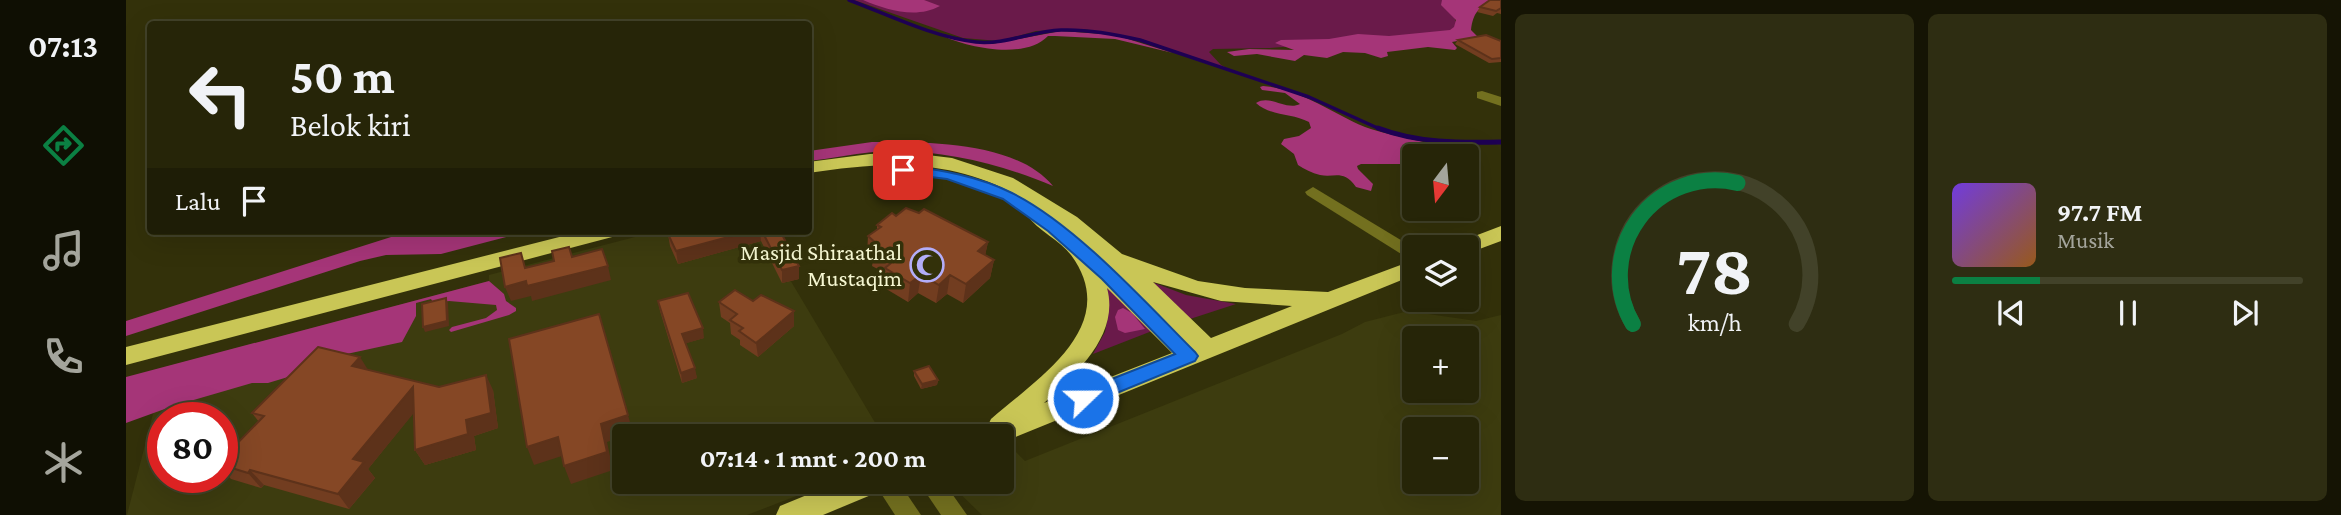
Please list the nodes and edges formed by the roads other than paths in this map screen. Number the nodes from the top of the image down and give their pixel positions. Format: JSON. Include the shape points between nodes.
{"nodes":[{"id":1,"x":1482,"y":95,"type":"dead end"},
{"id":2,"x":1501,"y":102,"type":"edge"},
{"id":3,"x":812,"y":167,"type":"edge"},
{"id":4,"x":812,"y":178,"type":"edge"},
{"id":5,"x":1313,"y":192,"type":"dead end"},
{"id":6,"x":1501,"y":233,"type":"edge"},
{"id":7,"x":542,"y":235,"type":"edge"},
{"id":8,"x":594,"y":235,"type":"edge"},
{"id":9,"x":1479,"y":242,"type":"edge"},
{"id":10,"x":1087,"y":247,"type":"junction"},
{"id":11,"x":1402,"y":248,"type":"edge"},
{"id":12,"x":1402,"y":272,"type":"edge"},
{"id":13,"x":1334,"y":299,"type":"junction"},
{"id":14,"x":126,"y":348,"type":"edge"},
{"id":15,"x":1198,"y":353,"type":"junction"},
{"id":16,"x":126,"y":356,"type":"edge"},
{"id":17,"x":1002,"y":424,"type":"edge"},
{"id":18,"x":1014,"y":426,"type":"edge"},
{"id":19,"x":841,"y":494,"type":"edge"},
{"id":20,"x":894,"y":494,"type":"edge"},
{"id":21,"x":939,"y":494,"type":"edge"},
{"id":22,"x":790,"y":515,"type":"edge"},
{"id":23,"x":909,"y":515,"type":"edge"},
{"id":24,"x":955,"y":515,"type":"edge"}],
"edges":[{"from":1,"to":2,"type":"street"},
{"from":3,"to":10,"type":"highway","via":[[863,159],[903,159],[971,169],[1029,195],[1076,226]]},
{"from":4,"to":10,"type":"highway","via":[[864,170],[926,170],[949,175],[1008,196]]},
{"from":5,"to":11,"type":"street"},
{"from":6,"to":9,"type":"highway"},
{"from":7,"to":14,"type":"highway"},
{"from":8,"to":16,"type":"highway"},
{"from":10,"to":13,"type":"highway","via":[[1185,288],[1237,296]]},
{"from":10,"to":15,"type":"highway"},
{"from":10,"to":17,"type":"highway","via":[[1099,309],[1091,337],[1080,353]]},
{"from":12,"to":13,"type":"highway"},
{"from":13,"to":15,"type":"highway"},
{"from":15,"to":18,"type":"highway"},
{"from":19,"to":22,"type":"highway"},
{"from":20,"to":23,"type":"street"},
{"from":21,"to":24,"type":"street"}]}
